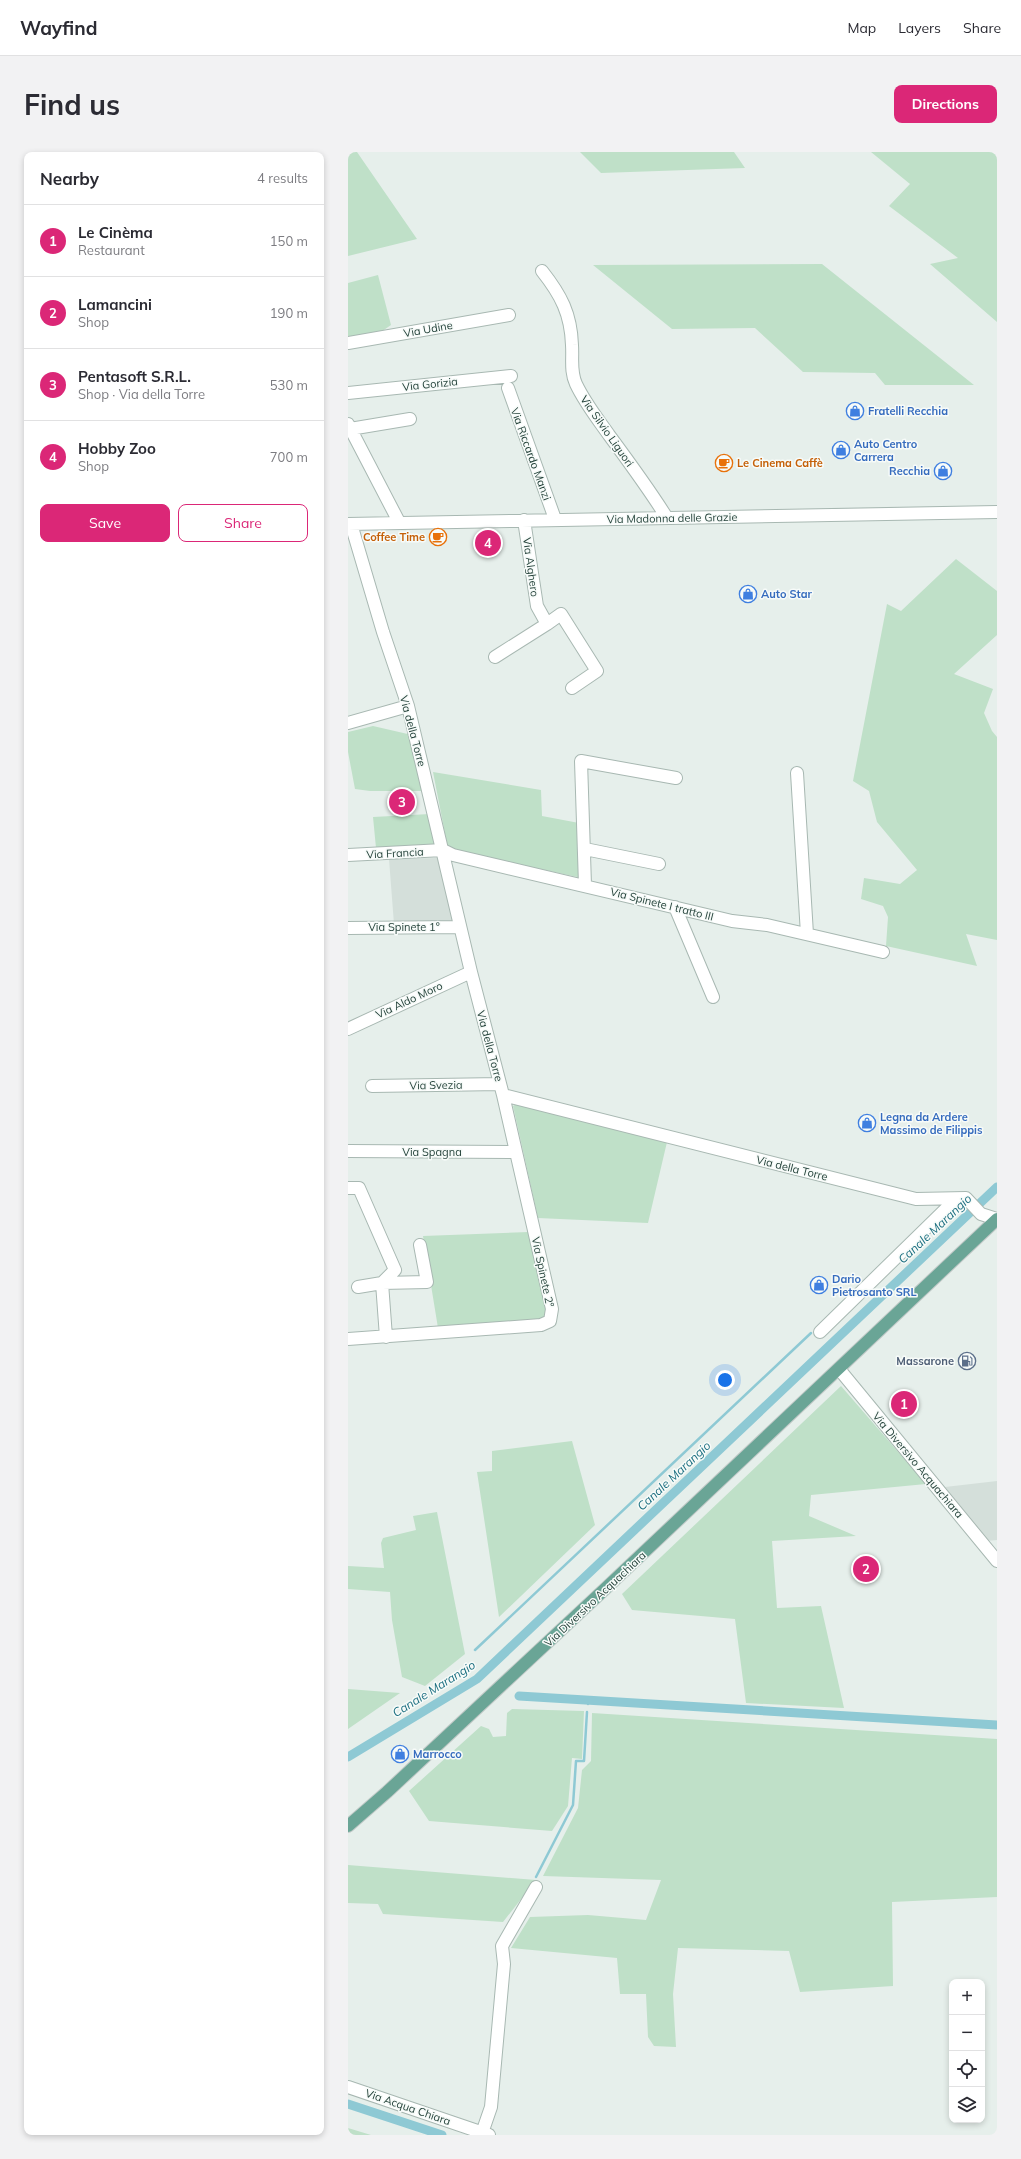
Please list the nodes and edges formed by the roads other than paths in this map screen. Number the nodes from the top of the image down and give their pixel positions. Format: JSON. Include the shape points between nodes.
{"nodes":[{"id":1,"x":542,"y":271,"type":"dead end"},
{"id":2,"x":509,"y":315,"type":"dead end"},
{"id":3,"x":348,"y":343,"type":"edge"},
{"id":4,"x":512,"y":376,"type":"dead end"},
{"id":5,"x":508,"y":388,"type":"dead end"},
{"id":6,"x":348,"y":393,"type":"edge"},
{"id":7,"x":410,"y":419,"type":"dead end"},
{"id":8,"x":349,"y":426,"type":"edge"},
{"id":9,"x":997,"y":512,"type":"edge"},
{"id":10,"x":666,"y":518,"type":"junction"},
{"id":11,"x":524,"y":520,"type":"junction"},
{"id":12,"x":555,"y":520,"type":"junction"},
{"id":13,"x":399,"y":522,"type":"junction"},
{"id":14,"x":349,"y":524,"type":"edge"},
{"id":15,"x":546,"y":624,"type":"junction"},
{"id":16,"x":495,"y":657,"type":"dead end"},
{"id":17,"x":572,"y":688,"type":"dead end"},
{"id":18,"x":408,"y":706,"type":"junction"},
{"id":19,"x":348,"y":723,"type":"edge"},
{"id":20,"x":797,"y":773,"type":"dead end"},
{"id":21,"x":676,"y":778,"type":"dead end"},
{"id":22,"x":586,"y":849,"type":"junction"},
{"id":23,"x":442,"y":850,"type":"junction"},
{"id":24,"x":348,"y":855,"type":"edge"},
{"id":25,"x":659,"y":864,"type":"dead end"},
{"id":26,"x":585,"y":885,"type":"junction"},
{"id":27,"x":675,"y":907,"type":"junction"},
{"id":28,"x":460,"y":927,"type":"junction"},
{"id":29,"x":348,"y":928,"type":"edge"},
{"id":30,"x":807,"y":934,"type":"junction"},
{"id":31,"x":883,"y":952,"type":"dead end"},
{"id":32,"x":471,"y":972,"type":"junction"},
{"id":33,"x":713,"y":997,"type":"dead end"},
{"id":34,"x":348,"y":1028,"type":"edge"},
{"id":35,"x":372,"y":1086,"type":"dead end"},
{"id":36,"x":502,"y":1090,"type":"junction"},
{"id":37,"x":348,"y":1151,"type":"edge"},
{"id":38,"x":516,"y":1152,"type":"junction"},
{"id":39,"x":348,"y":1188,"type":"edge"},
{"id":40,"x":961,"y":1198,"type":"junction"},
{"id":41,"x":997,"y":1219,"type":"edge"},
{"id":42,"x":420,"y":1245,"type":"dead end"},
{"id":43,"x":382,"y":1283,"type":"junction"},
{"id":44,"x":358,"y":1287,"type":"dead end"},
{"id":45,"x":820,"y":1332,"type":"dead end"},
{"id":46,"x":386,"y":1337,"type":"junction"},
{"id":47,"x":348,"y":1339,"type":"edge"},
{"id":48,"x":839,"y":1369,"type":"junction"},
{"id":49,"x":997,"y":1543,"type":"edge"},
{"id":50,"x":983,"y":1544,"type":"junction"},
{"id":51,"x":997,"y":1561,"type":"edge"},
{"id":52,"x":348,"y":1826,"type":"edge"},
{"id":53,"x":536,"y":1887,"type":"dead end"},
{"id":54,"x":348,"y":2086,"type":"edge"},
{"id":55,"x":486,"y":2134,"type":"edge"}],
"edges":[{"from":1,"to":10,"type":"street","name":"Via Silvio Liguori","via":[[565,305],[570,322],[571,362],[576,382],[586,404]]},
{"from":2,"to":3,"type":"street","name":"Via Udine"},
{"from":4,"to":6,"type":"street","name":"Via Gorizia"},
{"from":5,"to":12,"type":"street","name":"Via Riccardo Manzi"},
{"from":7,"to":8,"type":"street"},
{"from":8,"to":13,"type":"street"},
{"from":9,"to":10,"type":"street","name":"Via Madonna delle Grazie"},
{"from":10,"to":12,"type":"street","name":"Via Madonna delle Grazie"},
{"from":11,"to":12,"type":"street","name":"Via Madonna delle Grazie"},
{"from":11,"to":13,"type":"street","name":"Via Madonna delle Grazie"},
{"from":11,"to":15,"type":"street","name":"Via Alghero","via":[[537,606]]},
{"from":13,"to":14,"type":"street","name":"Via Madonna delle Grazie"},
{"from":14,"to":18,"type":"street","name":"Via della Torre"},
{"from":15,"to":16,"type":"street"},
{"from":15,"to":17,"type":"street","via":[[561,614],[597,672]]},
{"from":18,"to":19,"type":"street"},
{"from":18,"to":23,"type":"street","name":"Via della Torre"},
{"from":20,"to":30,"type":"street"},
{"from":21,"to":22,"type":"street","via":[[581,761]]},
{"from":22,"to":25,"type":"street"},
{"from":22,"to":26,"type":"street"},
{"from":23,"to":24,"type":"street","name":"Via Francia"},
{"from":23,"to":26,"type":"street","name":"Via Spinete I tratto III","via":[[460,857]]},
{"from":23,"to":28,"type":"street","name":"Via della Torre"},
{"from":26,"to":27,"type":"street","name":"Via Spinete I tratto III"},
{"from":27,"to":30,"type":"street","name":"Via Spinete I tratto III","via":[[732,921],[767,925]]},
{"from":27,"to":33,"type":"street"},
{"from":28,"to":29,"type":"street","name":"Via Spinete 1°"},
{"from":28,"to":32,"type":"street","name":"Via della Torre"},
{"from":30,"to":31,"type":"street","name":"Via Spinete I tratto III"},
{"from":32,"to":34,"type":"street","name":"Via Aldo Moro"},
{"from":32,"to":36,"type":"street","name":"Via della Torre"},
{"from":35,"to":36,"type":"street","name":"Via Svezia"},
{"from":36,"to":38,"type":"street","name":"Via Spinete 2°"},
{"from":36,"to":40,"type":"street","name":"Via della Torre","via":[[916,1199]]},
{"from":37,"to":38,"type":"street","name":"Via Spagna"},
{"from":38,"to":46,"type":"street","name":"Via Spinete 2°","via":[[552,1309],[550,1320],[541,1325]]},
{"from":39,"to":43,"type":"street","via":[[359,1188],[395,1270]]},
{"from":40,"to":41,"type":"street","via":[[981,1214]]},
{"from":40,"to":45,"type":"street"},
{"from":41,"to":48,"type":"main road","name":"Via Diversivo Acquachiara"},
{"from":42,"to":43,"type":"street","via":[[427,1282]]},
{"from":43,"to":44,"type":"street"},
{"from":43,"to":46,"type":"street"},
{"from":46,"to":47,"type":"street","name":"Via Spinete 2°"},
{"from":48,"to":50,"type":"street","name":"Via Diversivo Acquachiara"},
{"from":48,"to":52,"type":"main road","name":"Via Diversivo Acquachiara"},
{"from":49,"to":50,"type":"street"},
{"from":50,"to":51,"type":"street","name":"Via Diversivo Acquachiara"},
{"from":53,"to":55,"type":"street","via":[[502,1946],[504,1964],[491,2107]]},
{"from":54,"to":55,"type":"street","name":"Via Acqua Chiara"}]}
